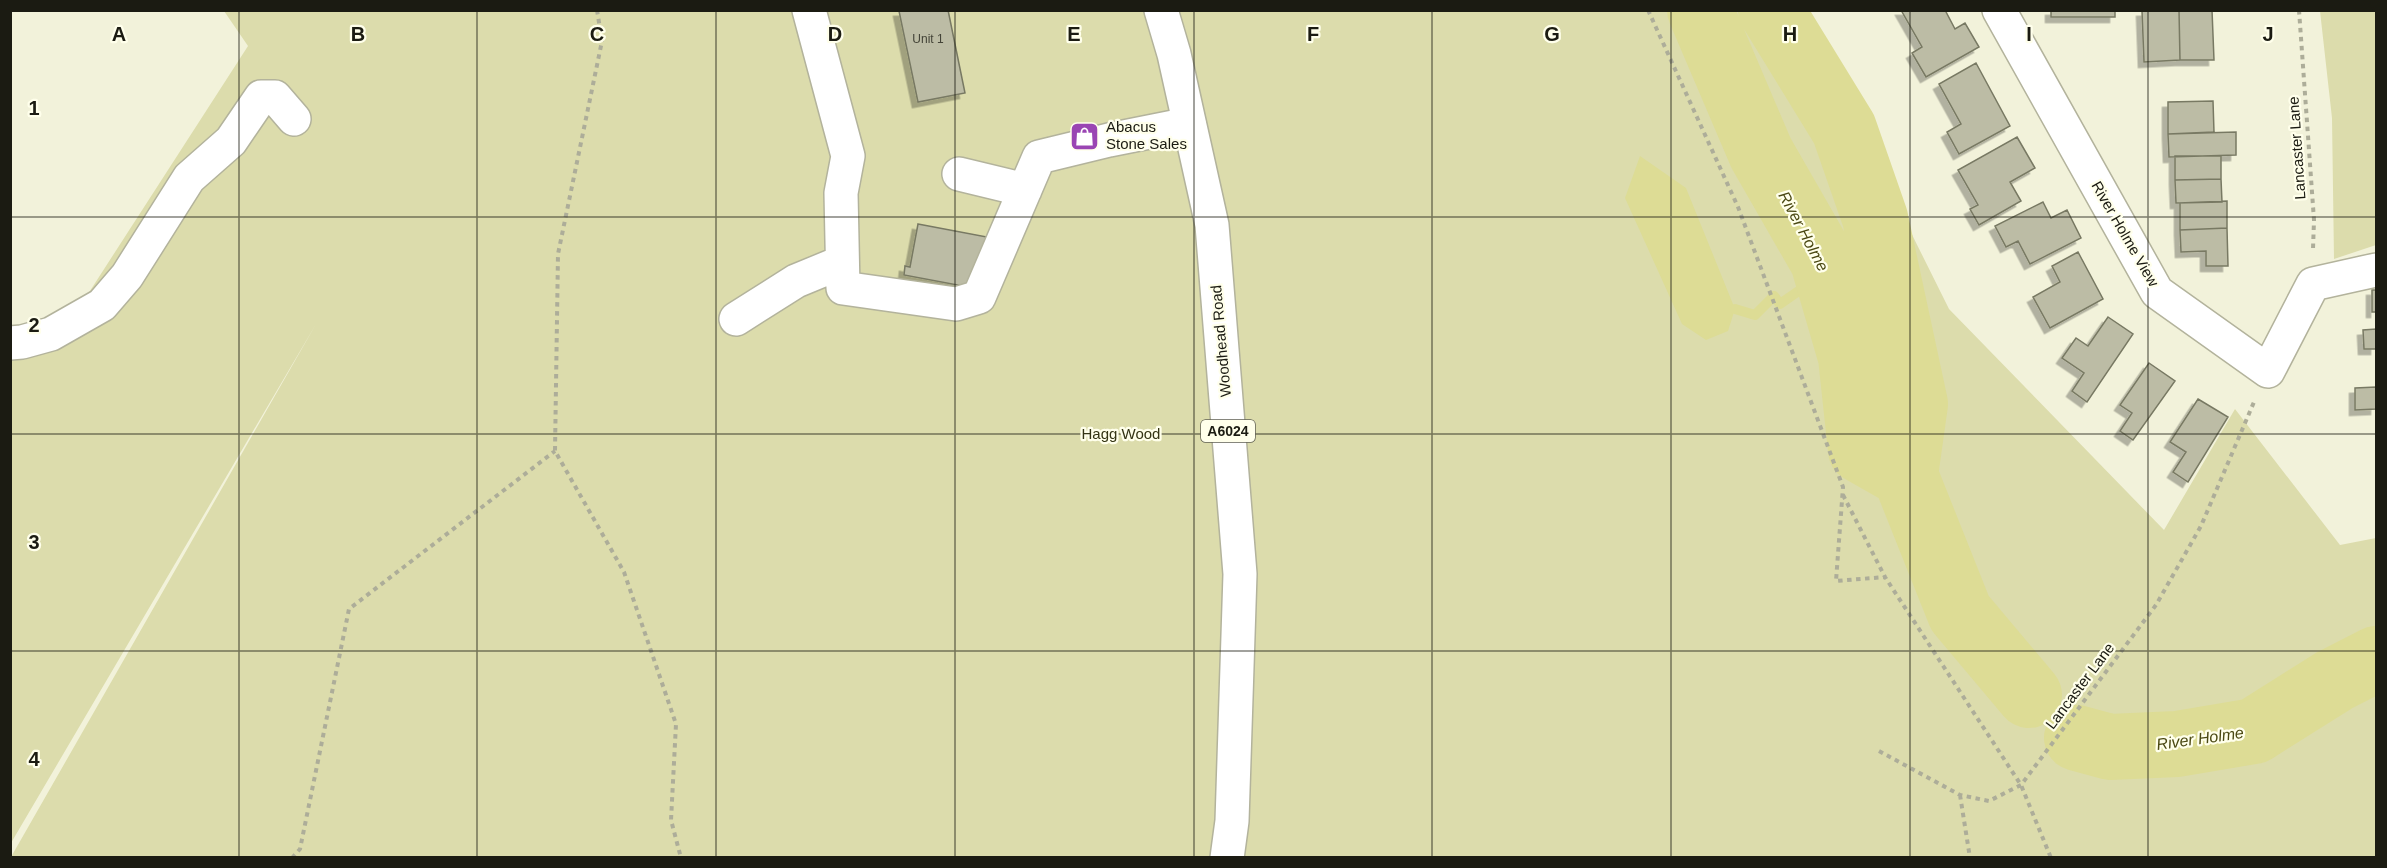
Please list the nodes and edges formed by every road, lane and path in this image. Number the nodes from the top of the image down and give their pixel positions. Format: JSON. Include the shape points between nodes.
{"nodes":[{"id":1,"x":597,"y":10,"type":"edge"},
{"id":2,"x":810,"y":10,"type":"edge"},
{"id":3,"x":1161,"y":10,"type":"edge"},
{"id":4,"x":1648,"y":10,"type":"edge"},
{"id":5,"x":1999,"y":10,"type":"edge"},
{"id":6,"x":2299,"y":10,"type":"edge"},
{"id":7,"x":294,"y":119,"type":"dead end"},
{"id":8,"x":1189,"y":124,"type":"junction"},
{"id":9,"x":958,"y":174,"type":"dead end"},
{"id":10,"x":1025,"y":190,"type":"junction"},
{"id":11,"x":842,"y":262,"type":"junction"},
{"id":12,"x":2376,"y":270,"type":"edge"},
{"id":13,"x":2313,"y":284,"type":"junction"},
{"id":14,"x":736,"y":319,"type":"dead end"},
{"id":15,"x":10,"y":344,"type":"edge"},
{"id":16,"x":2268,"y":371,"type":"junction"},
{"id":17,"x":555,"y":451,"type":"junction"},
{"id":18,"x":1842,"y":494,"type":"junction"},
{"id":19,"x":1885,"y":576,"type":"junction"},
{"id":20,"x":1879,"y":752,"type":"dead end"},
{"id":21,"x":2021,"y":785,"type":"junction"},
{"id":22,"x":1960,"y":795,"type":"junction"},
{"id":23,"x":292,"y":858,"type":"edge"},
{"id":24,"x":681,"y":858,"type":"edge"},
{"id":25,"x":1227,"y":858,"type":"edge"},
{"id":26,"x":1970,"y":858,"type":"edge"},
{"id":27,"x":2051,"y":858,"type":"edge"}],
"edges":[{"from":1,"to":17,"type":"path","via":[[602,41],[558,254]]},
{"from":2,"to":11,"type":"main road","via":[[848,156],[840,193]]},
{"from":3,"to":8,"type":"main road","name":"Woodhead Road","number":"A6024"},
{"from":4,"to":18,"type":"path","via":[[1738,207],[1843,487]]},
{"from":5,"to":16,"type":"main road","name":"River Holme View","via":[[2157,292]]},
{"from":6,"to":13,"type":"path","name":"Lancaster Lane","via":[[2314,220]]},
{"from":7,"to":15,"type":"main road","via":[[275,97],[261,97],[231,141],[189,178],[127,276],[102,305],[51,334]]},
{"from":8,"to":10,"type":"main road","via":[[1039,157]]},
{"from":8,"to":25,"type":"main road","name":"Woodhead Road","number":"A6024","via":[[1212,225],[1240,574],[1232,821]]},
{"from":9,"to":10,"type":"main road"},
{"from":10,"to":11,"type":"main road","via":[[979,297],[956,304],[843,288]]},
{"from":11,"to":14,"type":"main road","via":[[796,281]]},
{"from":12,"to":13,"type":"main road"},
{"from":13,"to":16,"type":"main road"},
{"from":16,"to":21,"type":"path","name":"Lancaster Lane","via":[[2197,533],[2156,605]]},
{"from":17,"to":23,"type":"path","via":[[349,609],[300,849]]},
{"from":17,"to":24,"type":"path","via":[[624,572],[676,724],[671,820]]},
{"from":18,"to":19,"type":"path"},
{"from":18,"to":19,"type":"path","via":[[1836,581]]},
{"from":19,"to":21,"type":"path"},
{"from":20,"to":22,"type":"path"},
{"from":21,"to":22,"type":"path","via":[[1989,801]]},
{"from":21,"to":27,"type":"path"},
{"from":22,"to":26,"type":"path"}]}
